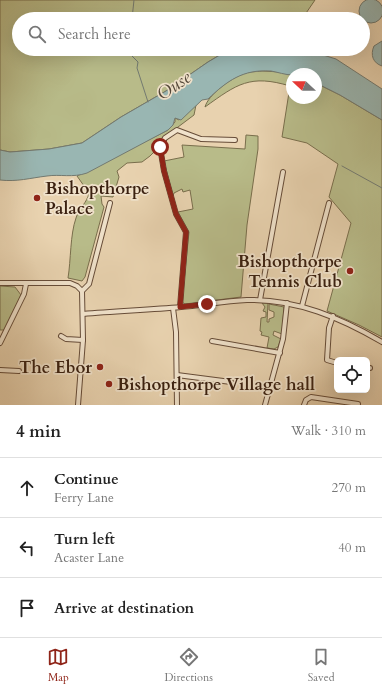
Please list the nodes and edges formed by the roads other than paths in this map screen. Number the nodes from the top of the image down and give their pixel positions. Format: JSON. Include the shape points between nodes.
{"nodes":[{"id":1,"x":235,"y":140,"type":"dead end"},
{"id":2,"x":283,"y":172,"type":"dead end"},
{"id":3,"x":110,"y":203,"type":"dead end"},
{"id":4,"x":329,"y":203,"type":"dead end"},
{"id":5,"x":0,"y":284,"type":"edge"},
{"id":6,"x":26,"y":284,"type":"junction"},
{"id":7,"x":82,"y":291,"type":"junction"},
{"id":8,"x":260,"y":300,"type":"junction"},
{"id":9,"x":287,"y":303,"type":"junction"},
{"id":10,"x":302,"y":306,"type":"junction"},
{"id":11,"x":180,"y":307,"type":"junction"},
{"id":12,"x":173,"y":308,"type":"junction"},
{"id":13,"x":83,"y":314,"type":"junction"},
{"id":14,"x":333,"y":316,"type":"junction"},
{"id":15,"x":61,"y":336,"type":"dead end"},
{"id":16,"x":83,"y":340,"type":"junction"},
{"id":17,"x":212,"y":341,"type":"dead end"},
{"id":18,"x":382,"y":342,"type":"edge"},
{"id":19,"x":0,"y":343,"type":"edge"},
{"id":20,"x":280,"y":353,"type":"junction"},
{"id":21,"x":334,"y":362,"type":"edge"},
{"id":22,"x":0,"y":370,"type":"edge"},
{"id":23,"x":19,"y":371,"type":"dead end"},
{"id":24,"x":177,"y":374,"type":"junction"},
{"id":25,"x":231,"y":382,"type":"dead end"},
{"id":26,"x":339,"y":403,"type":"edge"},
{"id":27,"x":358,"y":404,"type":"dead end"},
{"id":28,"x":78,"y":405,"type":"edge"},
{"id":29,"x":177,"y":405,"type":"edge"},
{"id":30,"x":265,"y":405,"type":"edge"},
{"id":31,"x":304,"y":405,"type":"edge"}],
"edges":[{"from":1,"to":11,"type":"street","via":[[201,139],[177,130],[165,138],[160,147],[176,214],[186,232]]},
{"from":2,"to":8,"type":"street"},
{"from":3,"to":7,"type":"street","via":[[89,284]]},
{"from":4,"to":10,"type":"street"},
{"from":5,"to":6,"type":"street"},
{"from":6,"to":7,"type":"street","via":[[70,283]]},
{"from":6,"to":19,"type":"street","via":[[24,294]]},
{"from":7,"to":13,"type":"street"},
{"from":8,"to":9,"type":"street"},
{"from":8,"to":11,"type":"street"},
{"from":9,"to":10,"type":"street"},
{"from":9,"to":20,"type":"street","via":[[286,328]]},
{"from":10,"to":14,"type":"street"},
{"from":11,"to":12,"type":"street"},
{"from":12,"to":13,"type":"street"},
{"from":12,"to":24,"type":"street"},
{"from":13,"to":16,"type":"street"},
{"from":14,"to":18,"type":"street"},
{"from":14,"to":21,"type":"street","via":[[329,328],[327,360]]},
{"from":15,"to":16,"type":"street","via":[[66,339]]},
{"from":16,"to":28,"type":"street"},
{"from":17,"to":20,"type":"street"},
{"from":20,"to":30,"type":"street"},
{"from":22,"to":23,"type":"street"},
{"from":24,"to":25,"type":"street"},
{"from":24,"to":29,"type":"street"},
{"from":26,"to":27,"type":"street"},
{"from":26,"to":31,"type":"street","via":[[311,397]]}]}
